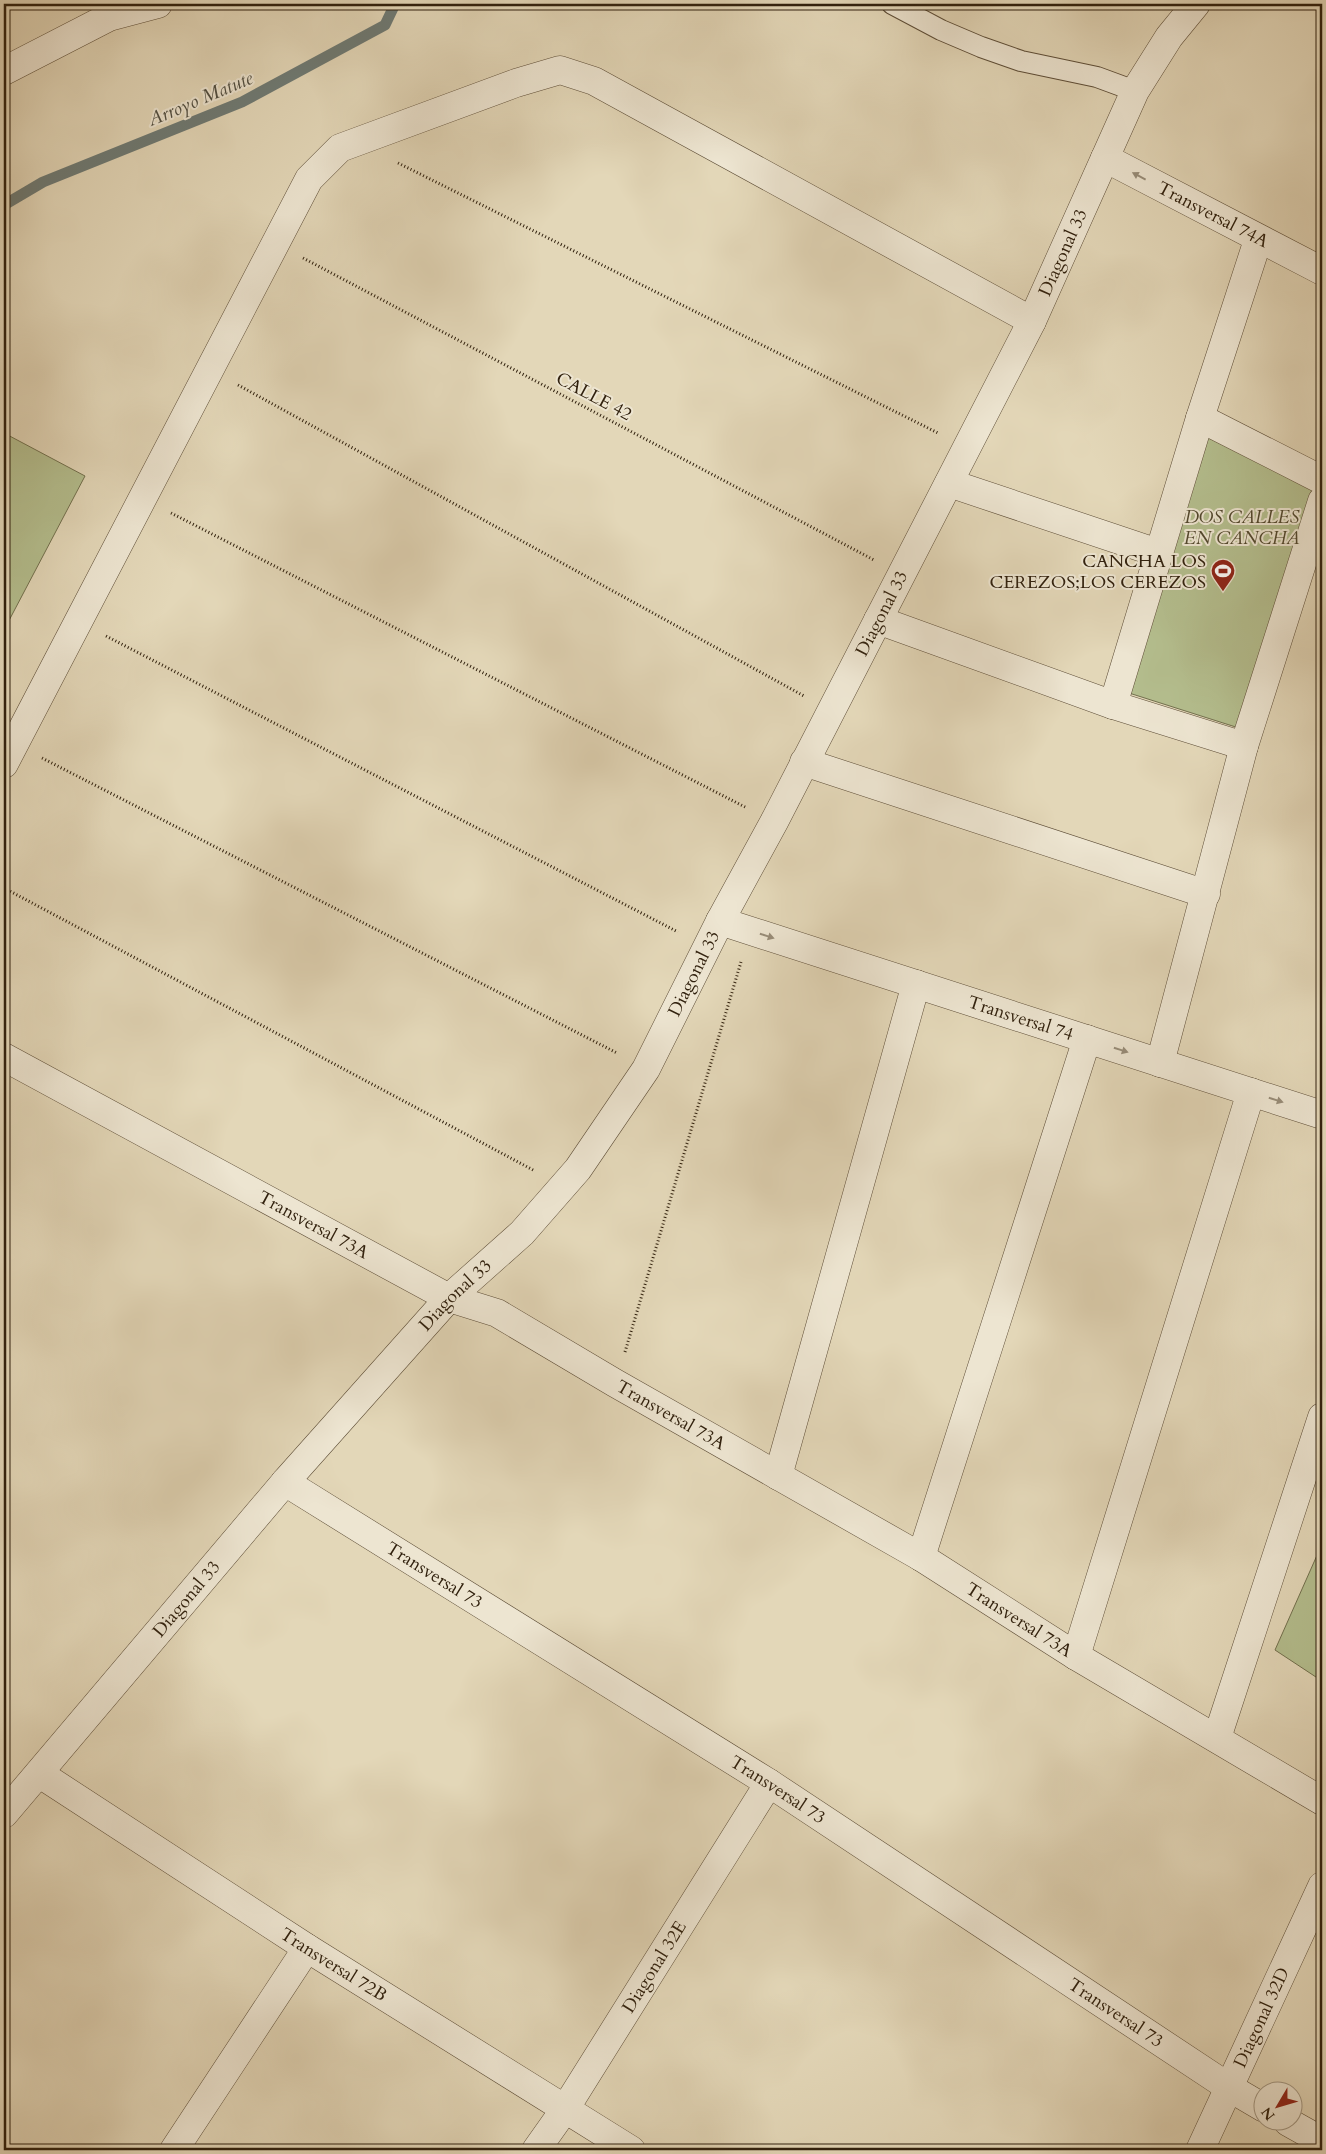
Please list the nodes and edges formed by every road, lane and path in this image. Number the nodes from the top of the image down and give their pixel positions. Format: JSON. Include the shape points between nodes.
{"nodes":[{"id":1,"x":158,"y":4,"type":"edge"},
{"id":2,"x":892,"y":4,"type":"edge"},
{"id":3,"x":1196,"y":4,"type":"edge"},
{"id":4,"x":4,"y":71,"type":"edge"},
{"id":5,"x":1135,"y":91,"type":"junction"},
{"id":6,"x":358,"y":142,"type":"junction"},
{"id":7,"x":1104,"y":158,"type":"junction"},
{"id":8,"x":1258,"y":240,"type":"junction"},
{"id":9,"x":275,"y":243,"type":"junction"},
{"id":10,"x":1322,"y":271,"type":"edge"},
{"id":11,"x":1032,"y":321,"type":"junction"},
{"id":12,"x":209,"y":369,"type":"junction"},
{"id":13,"x":1200,"y":418,"type":"junction"},
{"id":14,"x":968,"y":448,"type":"junction"},
{"id":15,"x":1322,"y":480,"type":"edge"},
{"id":16,"x":949,"y":484,"type":"junction"},
{"id":17,"x":142,"y":498,"type":"junction"},
{"id":18,"x":1322,"y":501,"type":"edge"},
{"id":19,"x":1158,"y":553,"type":"junction"},
{"id":20,"x":902,"y":573,"type":"junction"},
{"id":21,"x":878,"y":620,"type":"junction"},
{"id":22,"x":78,"y":621,"type":"junction"},
{"id":23,"x":1113,"y":705,"type":"junction"},
{"id":24,"x":830,"y":710,"type":"junction"},
{"id":25,"x":1244,"y":746,"type":"junction"},
{"id":26,"x":9,"y":754,"type":"edge"},
{"id":27,"x":804,"y":762,"type":"junction"},
{"id":28,"x":774,"y":822,"type":"junction"},
{"id":29,"x":4,"y":888,"type":"edge"},
{"id":30,"x":1206,"y":894,"type":"junction"},
{"id":31,"x":720,"y":921,"type":"junction"},
{"id":32,"x":751,"y":930,"type":"junction"},
{"id":33,"x":707,"y":947,"type":"junction"},
{"id":34,"x":916,"y":984,"type":"junction"},
{"id":35,"x":1087,"y":1039,"type":"junction"},
{"id":36,"x":4,"y":1057,"type":"edge"},
{"id":37,"x":1160,"y":1062,"type":"junction"},
{"id":38,"x":646,"y":1069,"type":"junction"},
{"id":39,"x":1250,"y":1092,"type":"junction"},
{"id":40,"x":1322,"y":1115,"type":"edge"},
{"id":41,"x":563,"y":1185,"type":"junction"},
{"id":42,"x":449,"y":1298,"type":"junction"},
{"id":43,"x":615,"y":1383,"type":"junction"},
{"id":44,"x":1322,"y":1417,"type":"edge"},
{"id":45,"x":778,"y":1476,"type":"junction"},
{"id":46,"x":285,"y":1482,"type":"junction"},
{"id":47,"x":921,"y":1557,"type":"junction"},
{"id":48,"x":1076,"y":1656,"type":"junction"},
{"id":49,"x":1217,"y":1738,"type":"junction"},
{"id":50,"x":40,"y":1774,"type":"junction"},
{"id":51,"x":769,"y":1783,"type":"junction"},
{"id":52,"x":1322,"y":1801,"type":"edge"},
{"id":53,"x":4,"y":1814,"type":"edge"},
{"id":54,"x":1322,"y":1886,"type":"edge"},
{"id":55,"x":307,"y":1948,"type":"junction"},
{"id":56,"x":1230,"y":2088,"type":"junction"},
{"id":57,"x":1254,"y":2102,"type":"edge"},
{"id":58,"x":565,"y":2109,"type":"junction"},
{"id":59,"x":1304,"y":2131,"type":"edge"},
{"id":60,"x":1322,"y":2141,"type":"edge"},
{"id":61,"x":174,"y":2150,"type":"edge"},
{"id":62,"x":536,"y":2150,"type":"edge"},
{"id":63,"x":631,"y":2150,"type":"edge"},
{"id":64,"x":1200,"y":2150,"type":"edge"}],
"edges":[{"from":1,"to":4,"type":"street","via":[[109,17]]},
{"from":2,"to":5,"type":"lane","via":[[981,47],[1021,61],[1097,77]]},
{"from":3,"to":5,"type":"street","name":"Diagonal 33","via":[[1169,37]]},
{"from":5,"to":7,"type":"street","name":"Diagonal 33"},
{"from":6,"to":9,"type":"street","via":[[340,148],[309,179]]},
{"from":6,"to":11,"type":"street","via":[[516,83],[560,70],[594,81]]},
{"from":6,"to":14,"type":"path"},
{"from":8,"to":7,"type":"street","name":"Transversal 74A","one_way":true},
{"from":7,"to":11,"type":"street","name":"Diagonal 33"},
{"from":8,"to":10,"type":"street","name":"Transversal 74A"},
{"from":8,"to":13,"type":"street"},
{"from":9,"to":12,"type":"street"},
{"from":9,"to":20,"type":"path","name":"CALLE 42"},
{"from":11,"to":14,"type":"street","name":"Diagonal 33"},
{"from":12,"to":17,"type":"street"},
{"from":12,"to":24,"type":"path"},
{"from":13,"to":15,"type":"street"},
{"from":13,"to":19,"type":"street"},
{"from":14,"to":16,"type":"street","name":"Diagonal 33"},
{"from":16,"to":19,"type":"street"},
{"from":16,"to":20,"type":"street","name":"Diagonal 33"},
{"from":17,"to":22,"type":"street"},
{"from":17,"to":28,"type":"path"},
{"from":18,"to":25,"type":"street"},
{"from":19,"to":23,"type":"street"},
{"from":20,"to":21,"type":"street","name":"Diagonal 33"},
{"from":21,"to":23,"type":"street"},
{"from":21,"to":24,"type":"street","name":"Diagonal 33"},
{"from":22,"to":26,"type":"street"},
{"from":22,"to":33,"type":"path"},
{"from":23,"to":25,"type":"street"},
{"from":24,"to":27,"type":"street","name":"Diagonal 33"},
{"from":25,"to":30,"type":"street"},
{"from":26,"to":38,"type":"path"},
{"from":27,"to":28,"type":"street","name":"Diagonal 33"},
{"from":27,"to":30,"type":"street"},
{"from":28,"to":31,"type":"street","name":"Diagonal 33"},
{"from":29,"to":41,"type":"path"},
{"from":30,"to":37,"type":"street"},
{"from":31,"to":32,"type":"street","name":"Transversal 74"},
{"from":31,"to":33,"type":"street","name":"Diagonal 33"},
{"from":32,"to":34,"type":"street","name":"Transversal 74","one_way":true},
{"from":32,"to":43,"type":"path"},
{"from":33,"to":38,"type":"street","name":"Diagonal 33"},
{"from":34,"to":35,"type":"street","name":"Transversal 74"},
{"from":34,"to":45,"type":"street"},
{"from":35,"to":37,"type":"street","name":"Transversal 74","one_way":true},
{"from":35,"to":47,"type":"street"},
{"from":36,"to":42,"type":"street","name":"Transversal 73A"},
{"from":37,"to":39,"type":"street","name":"Transversal 74"},
{"from":38,"to":41,"type":"street","name":"Diagonal 33","via":[[578,1169]]},
{"from":39,"to":40,"type":"street","name":"Transversal 74","one_way":true},
{"from":39,"to":48,"type":"street"},
{"from":41,"to":42,"type":"street","name":"Diagonal 33","via":[[522,1233]]},
{"from":42,"to":43,"type":"street","name":"Transversal 73A","via":[[497,1313]]},
{"from":42,"to":46,"type":"street","name":"Diagonal 33"},
{"from":43,"to":45,"type":"street","name":"Transversal 73A"},
{"from":44,"to":49,"type":"street"},
{"from":45,"to":47,"type":"street","name":"Transversal 73A"},
{"from":46,"to":50,"type":"street","name":"Diagonal 33"},
{"from":46,"to":51,"type":"street","name":"Transversal 73"},
{"from":47,"to":48,"type":"street","name":"Transversal 73A"},
{"from":48,"to":49,"type":"street","name":"Transversal 73A"},
{"from":49,"to":52,"type":"street","name":"Transversal 73A"},
{"from":50,"to":53,"type":"street","name":"Diagonal 33"},
{"from":50,"to":55,"type":"street","name":"Transversal 72B"},
{"from":51,"to":56,"type":"street","name":"Transversal 73"},
{"from":51,"to":58,"type":"street","name":"Diagonal 32E"},
{"from":54,"to":56,"type":"street","name":"Diagonal 32D"},
{"from":55,"to":58,"type":"street","name":"Transversal 72B"},
{"from":55,"to":61,"type":"street"},
{"from":56,"to":57,"type":"street","name":"Transversal 73"},
{"from":56,"to":64,"type":"street","name":"Diagonal 32D"},
{"from":58,"to":62,"type":"street","name":"Diagonal 32E"},
{"from":58,"to":63,"type":"street","name":"Transversal 72B"},
{"from":59,"to":60,"type":"street"}]}
